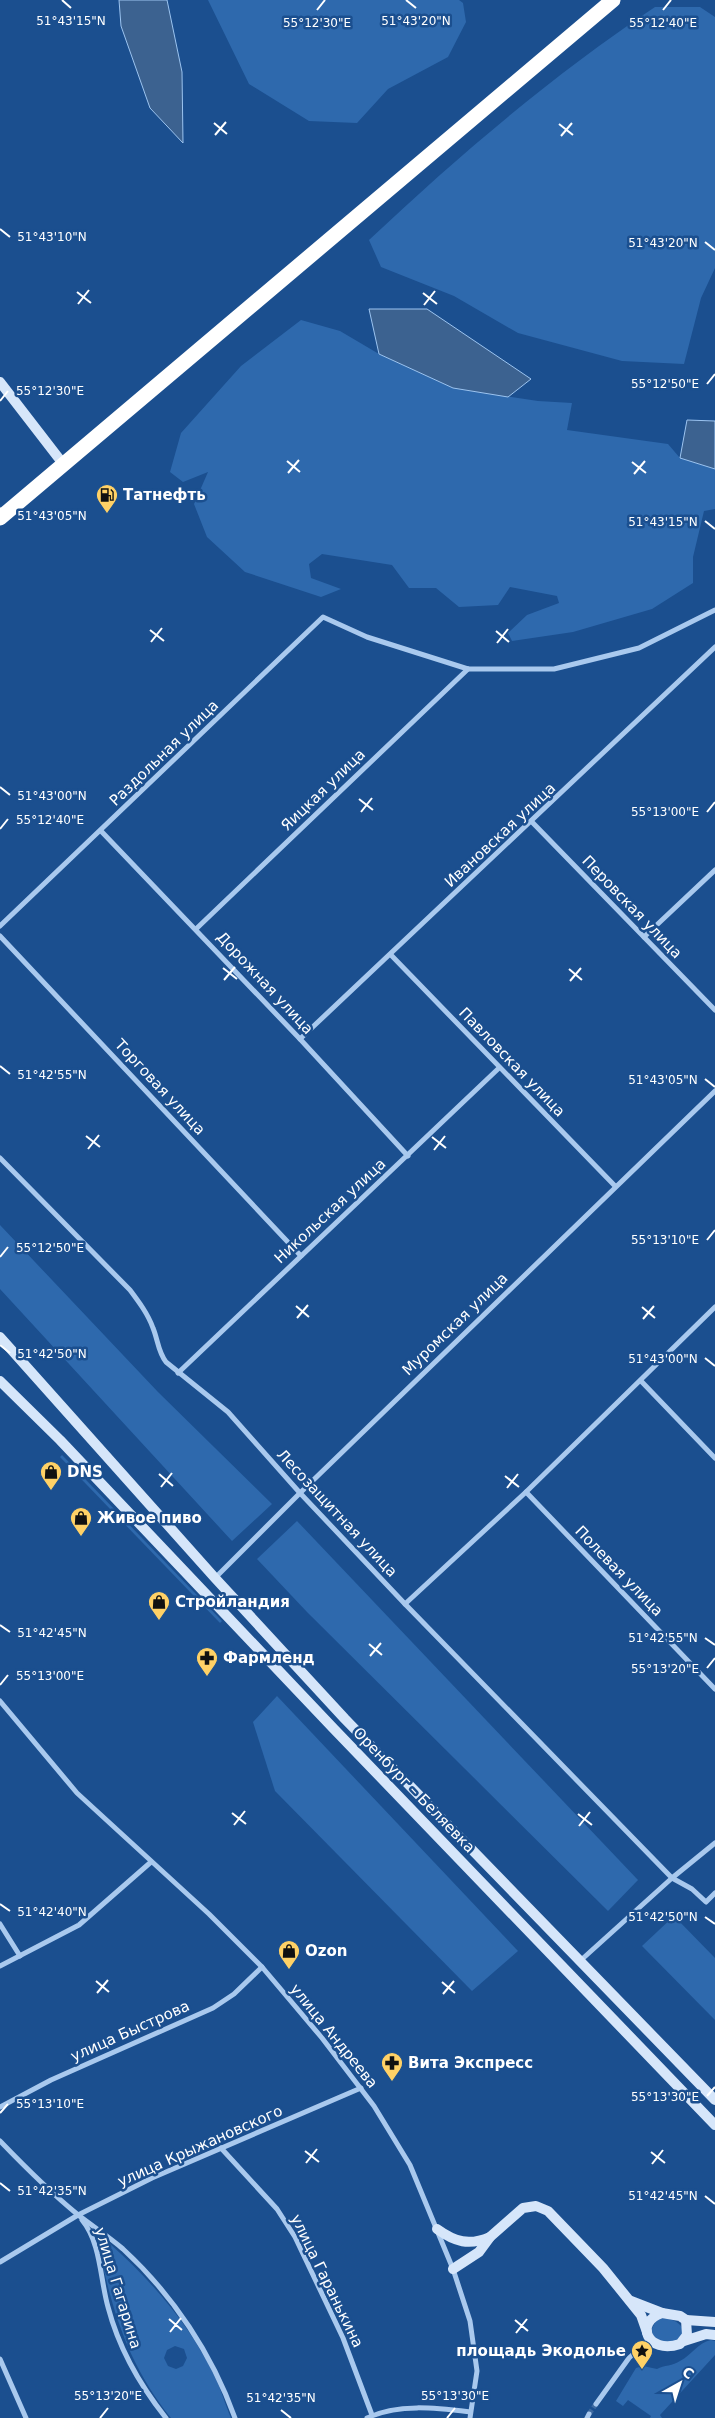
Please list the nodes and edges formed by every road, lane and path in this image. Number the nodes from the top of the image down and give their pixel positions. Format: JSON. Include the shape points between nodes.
{"nodes":[{"id":1,"x":613,"y":0,"type":"edge"},
{"id":2,"x":0,"y":382,"type":"edge"},
{"id":3,"x":64,"y":465,"type":"junction"},
{"id":4,"x":0,"y":518,"type":"edge"},
{"id":5,"x":715,"y":610,"type":"edge"},
{"id":6,"x":715,"y":647,"type":"edge"},
{"id":7,"x":468,"y":669,"type":"junction"},
{"id":8,"x":532,"y":822,"type":"junction"},
{"id":9,"x":101,"y":831,"type":"junction"},
{"id":10,"x":715,"y":870,"type":"edge"},
{"id":11,"x":0,"y":926,"type":"edge"},
{"id":12,"x":196,"y":929,"type":"junction"},
{"id":13,"x":0,"y":936,"type":"edge"},
{"id":14,"x":644,"y":937,"type":"junction"},
{"id":15,"x":391,"y":955,"type":"junction"},
{"id":16,"x":715,"y":1010,"type":"edge"},
{"id":17,"x":300,"y":1039,"type":"junction"},
{"id":18,"x":499,"y":1068,"type":"junction"},
{"id":19,"x":715,"y":1091,"type":"edge"},
{"id":20,"x":408,"y":1156,"type":"junction"},
{"id":21,"x":0,"y":1158,"type":"edge"},
{"id":22,"x":615,"y":1186,"type":"junction"},
{"id":23,"x":301,"y":1256,"type":"junction"},
{"id":24,"x":715,"y":1308,"type":"edge"},
{"id":25,"x":0,"y":1337,"type":"edge"},
{"id":26,"x":178,"y":1373,"type":"junction"},
{"id":27,"x":0,"y":1381,"type":"edge"},
{"id":28,"x":641,"y":1381,"type":"junction"},
{"id":29,"x":715,"y":1458,"type":"edge"},
{"id":30,"x":526,"y":1492,"type":"junction"},
{"id":31,"x":300,"y":1493,"type":"junction"},
{"id":32,"x":215,"y":1578,"type":"junction"},
{"id":33,"x":405,"y":1604,"type":"junction"},
{"id":34,"x":715,"y":1689,"type":"edge"},
{"id":35,"x":0,"y":1701,"type":"edge"},
{"id":36,"x":715,"y":1843,"type":"edge"},
{"id":37,"x":151,"y":1862,"type":"junction"},
{"id":38,"x":672,"y":1878,"type":"junction"},
{"id":39,"x":715,"y":1893,"type":"edge"},
{"id":40,"x":0,"y":1924,"type":"edge"},
{"id":41,"x":20,"y":1956,"type":"junction"},
{"id":42,"x":579,"y":1961,"type":"junction"},
{"id":43,"x":0,"y":1966,"type":"edge"},
{"id":44,"x":262,"y":1967,"type":"junction"},
{"id":45,"x":361,"y":2088,"type":"junction"},
{"id":46,"x":715,"y":2100,"type":"edge"},
{"id":47,"x":0,"y":2107,"type":"edge"},
{"id":48,"x":715,"y":2125,"type":"edge"},
{"id":49,"x":0,"y":2141,"type":"edge"},
{"id":50,"x":221,"y":2148,"type":"junction"},
{"id":51,"x":78,"y":2215,"type":"junction"},
{"id":52,"x":437,"y":2229,"type":"junction"},
{"id":53,"x":490,"y":2237,"type":"junction"},
{"id":54,"x":0,"y":2262,"type":"edge"},
{"id":55,"x":453,"y":2269,"type":"junction"},
{"id":56,"x":630,"y":2300,"type":"junction"},
{"id":57,"x":662,"y":2313,"type":"junction"},
{"id":58,"x":686,"y":2320,"type":"junction"},
{"id":59,"x":715,"y":2322,"type":"edge"},
{"id":60,"x":715,"y":2335,"type":"edge"},
{"id":61,"x":648,"y":2336,"type":"junction"},
{"id":62,"x":684,"y":2340,"type":"junction"},
{"id":63,"x":0,"y":2359,"type":"edge"},
{"id":64,"x":596,"y":2404,"type":"tunnel mouth"},
{"id":65,"x":470,"y":2415,"type":"edge"},
{"id":66,"x":370,"y":2417,"type":"edge"},
{"id":67,"x":26,"y":2418,"type":"edge"},
{"id":68,"x":166,"y":2418,"type":"edge"},
{"id":69,"x":235,"y":2418,"type":"edge"}],
"edges":[{"from":1,"to":3,"type":"highway"},
{"from":2,"to":3,"type":"main road"},
{"from":3,"to":4,"type":"highway"},
{"from":5,"to":7,"type":"street","via":[[638,648],[554,669]]},
{"from":6,"to":8,"type":"street","name":"Ивановская улица"},
{"from":7,"to":9,"type":"street","name":"Раздольная улица","via":[[367,637],[323,617]]},
{"from":7,"to":12,"type":"street","name":"Яицкая улица"},
{"from":8,"to":14,"type":"street","name":"Перовская улица"},
{"from":8,"to":15,"type":"street","name":"Ивановская улица"},
{"from":9,"to":11,"type":"street","name":"Раздольная улица"},
{"from":9,"to":12,"type":"street","name":"Дорожная улица"},
{"from":10,"to":14,"type":"street"},
{"from":12,"to":17,"type":"street","name":"Дорожная улица"},
{"from":13,"to":23,"type":"street","name":"Торговая улица"},
{"from":14,"to":16,"type":"street","name":"Перовская улица"},
{"from":15,"to":17,"type":"street","name":"Ивановская улица"},
{"from":15,"to":18,"type":"street","name":"Павловская улица"},
{"from":17,"to":20,"type":"street","name":"Дорожная улица"},
{"from":18,"to":20,"type":"street","name":"Никольская улица"},
{"from":18,"to":22,"type":"street","name":"Павловская улица"},
{"from":19,"to":22,"type":"street","name":"Муромская улица"},
{"from":20,"to":23,"type":"street","name":"Никольская улица"},
{"from":21,"to":26,"type":"street","name":"Лесозащитная улица","via":[[130,1290],[150,1320],[160,1356]]},
{"from":22,"to":31,"type":"street","name":"Муромская улица"},
{"from":23,"to":26,"type":"street","name":"Никольская улица"},
{"from":24,"to":28,"type":"street"},
{"from":25,"to":32,"type":"main road","name":"Оренбург – Беляевка"},
{"from":26,"to":31,"type":"street","name":"Лесозащитная улица","via":[[228,1412]]},
{"from":27,"to":48,"type":"main road","name":"Оренбург – Беляевка","via":[[93,1474]]},
{"from":28,"to":29,"type":"street"},
{"from":28,"to":30,"type":"street"},
{"from":30,"to":33,"type":"street"},
{"from":30,"to":34,"type":"street","name":"Полевая улица"},
{"from":31,"to":32,"type":"street","name":"Муромская улица"},
{"from":31,"to":33,"type":"street","name":"Лесозащитная улица"},
{"from":32,"to":42,"type":"main road","name":"Оренбург – Беляевка","via":[[345,1719]]},
{"from":33,"to":38,"type":"street","name":"Лесозащитная улица"},
{"from":35,"to":37,"type":"street","name":"улица Андреева","via":[[77,1792]]},
{"from":36,"to":38,"type":"street"},
{"from":37,"to":41,"type":"street","via":[[79,1925]]},
{"from":37,"to":44,"type":"street","name":"улица Андреева"},
{"from":38,"to":39,"type":"street","name":"Лесозащитная улица","via":[[692,1889],[706,1902]]},
{"from":38,"to":42,"type":"street"},
{"from":40,"to":41,"type":"street"},
{"from":41,"to":43,"type":"street"},
{"from":42,"to":46,"type":"main road","name":"Оренбург – Беляевка"},
{"from":44,"to":45,"type":"street","name":"улица Андреева"},
{"from":44,"to":47,"type":"street","name":"улица Быстрова","via":[[234,1994],[213,2008],[51,2080]]},
{"from":45,"to":50,"type":"street","name":"улица Крыжановского"},
{"from":45,"to":52,"type":"street","name":"улица Андреева","via":[[410,2165]]},
{"from":49,"to":51,"type":"street","name":"улица Гагарина"},
{"from":50,"to":51,"type":"street","name":"улица Крыжановского"},
{"from":50,"to":66,"type":"street","name":"улица Гаранькина","via":[[278,2209],[295,2237],[343,2338]]},
{"from":51,"to":54,"type":"street","name":"улица Крыжановского"},
{"from":51,"to":68,"type":"street","name":"улица Гагарина","via":[[92,2236],[108,2307],[122,2349],[134,2374]]},
{"from":51,"to":69,"type":"street","name":"улица Гагарина","via":[[123,2249],[172,2303],[217,2376]]},
{"from":52,"to":53,"type":"main road","via":[[465,2243]]},
{"from":52,"to":55,"type":"street","name":"улица Андреева"},
{"from":53,"to":55,"type":"main road","via":[[479,2252]]},
{"from":53,"to":56,"type":"main road","via":[[523,2208],[536,2206],[548,2211],[582,2244]]},
{"from":55,"to":65,"type":"street","name":"улица Андреева","via":[[470,2321],[476,2365]]},
{"from":56,"to":57,"type":"main road"},
{"from":56,"to":61,"type":"main road","via":[[641,2315]]},
{"from":57,"to":58,"type":"main road"},
{"from":57,"to":61,"type":"main road","via":[[650,2322]]},
{"from":58,"to":59,"type":"main road"},
{"from":58,"to":62,"type":"main road"},
{"from":60,"to":62,"type":"main road"},
{"from":61,"to":62,"type":"main road","via":[[654,2345],[680,2344]]},
{"from":61,"to":64,"type":"street"},
{"from":63,"to":67,"type":"street"},
{"from":65,"to":66,"type":"street","via":[[438,2408],[402,2410]]}]}
